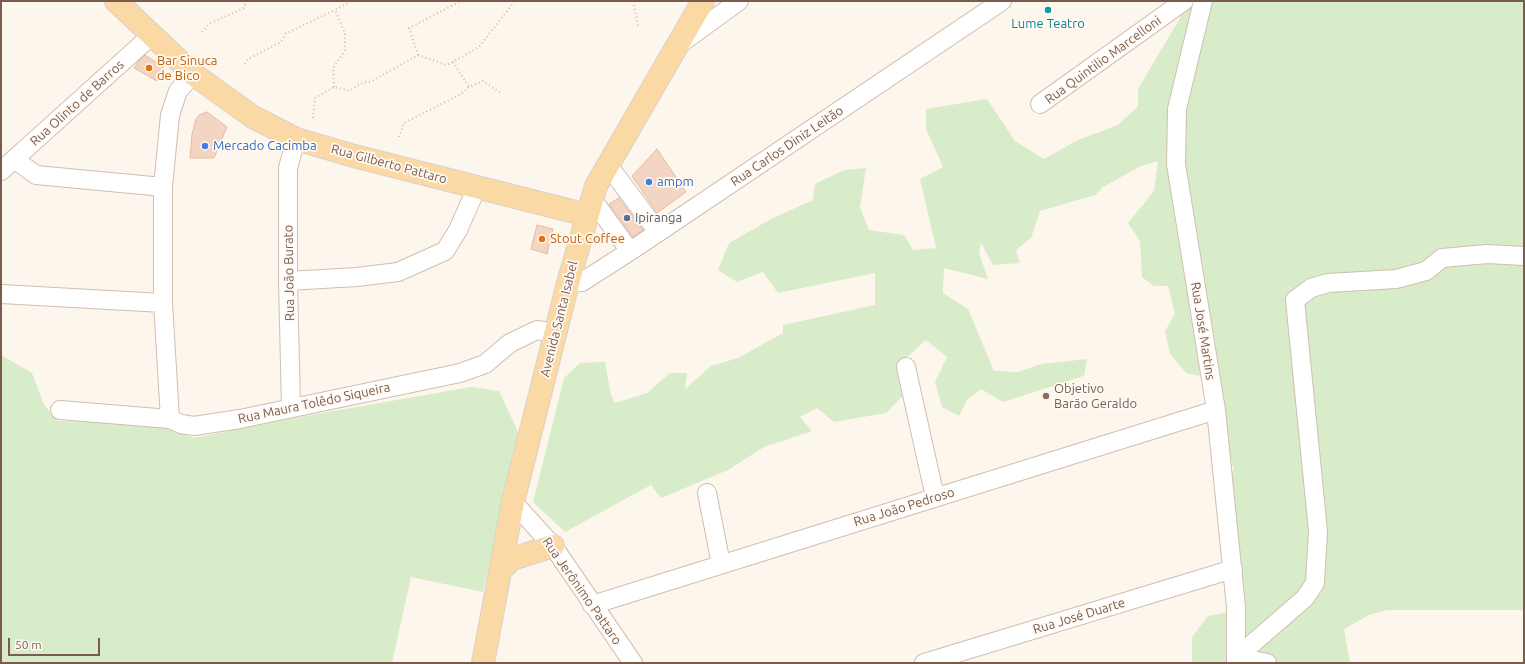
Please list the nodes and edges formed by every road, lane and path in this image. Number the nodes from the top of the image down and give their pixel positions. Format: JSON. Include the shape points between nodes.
{"nodes":[{"id":1,"x":116,"y":1,"type":"edge"},
{"id":2,"x":246,"y":1,"type":"edge"},
{"id":3,"x":351,"y":1,"type":"edge"},
{"id":4,"x":461,"y":1,"type":"edge"},
{"id":5,"x":634,"y":1,"type":"edge"},
{"id":6,"x":703,"y":1,"type":"edge"},
{"id":7,"x":739,"y":1,"type":"edge"},
{"id":8,"x":1002,"y":1,"type":"edge"},
{"id":9,"x":1184,"y":1,"type":"edge"},
{"id":10,"x":1203,"y":1,"type":"edge"},
{"id":11,"x":514,"y":2,"type":"edge"},
{"id":12,"x":335,"y":10,"type":"junction"},
{"id":13,"x":638,"y":26,"type":"dead end"},
{"id":14,"x":202,"y":32,"type":"dead end"},
{"id":15,"x":152,"y":35,"type":"junction"},
{"id":16,"x":678,"y":45,"type":"junction"},
{"id":17,"x":418,"y":55,"type":"junction"},
{"id":18,"x":453,"y":62,"type":"junction"},
{"id":19,"x":245,"y":64,"type":"dead end"},
{"id":20,"x":193,"y":74,"type":"junction"},
{"id":21,"x":334,"y":87,"type":"junction"},
{"id":22,"x":469,"y":88,"type":"junction"},
{"id":23,"x":502,"y":94,"type":"dead end"},
{"id":24,"x":1040,"y":104,"type":"dead end"},
{"id":25,"x":313,"y":118,"type":"dead end"},
{"id":26,"x":400,"y":136,"type":"dead end"},
{"id":27,"x":296,"y":139,"type":"junction"},
{"id":28,"x":14,"y":159,"type":"junction"},
{"id":29,"x":608,"y":165,"type":"junction"},
{"id":30,"x":1,"y":171,"type":"edge"},
{"id":31,"x":163,"y":187,"type":"junction"},
{"id":32,"x":477,"y":187,"type":"junction"},
{"id":33,"x":590,"y":207,"type":"junction"},
{"id":34,"x":658,"y":232,"type":"junction"},
{"id":35,"x":630,"y":251,"type":"junction"},
{"id":36,"x":1524,"y":256,"type":"edge"},
{"id":37,"x":288,"y":281,"type":"junction"},
{"id":38,"x":568,"y":283,"type":"junction"},
{"id":39,"x":1,"y":294,"type":"edge"},
{"id":40,"x":163,"y":303,"type":"junction"},
{"id":41,"x":556,"y":333,"type":"junction"},
{"id":42,"x":906,"y":367,"type":"dead end"},
{"id":43,"x":291,"y":407,"type":"junction"},
{"id":44,"x":60,"y":410,"type":"dead end"},
{"id":45,"x":1216,"y":410,"type":"junction"},
{"id":46,"x":170,"y":419,"type":"junction"},
{"id":47,"x":708,"y":493,"type":"dead end"},
{"id":48,"x":935,"y":497,"type":"junction"},
{"id":49,"x":513,"y":502,"type":"junction"},
{"id":50,"x":553,"y":546,"type":"junction"},
{"id":51,"x":721,"y":564,"type":"junction"},
{"id":52,"x":1233,"y":569,"type":"junction"},
{"id":53,"x":501,"y":570,"type":"junction"},
{"id":54,"x":592,"y":605,"type":"junction"},
{"id":55,"x":1236,"y":660,"type":"edge"},
{"id":56,"x":482,"y":663,"type":"edge"},
{"id":57,"x":634,"y":663,"type":"edge"},
{"id":58,"x":924,"y":663,"type":"edge"},
{"id":59,"x":1267,"y":663,"type":"edge"}],
"edges":[{"from":1,"to":15,"type":"main road","name":"Rua Gilberto Pattaro"},
{"from":2,"to":14,"type":"path","via":[[244,8],[209,24]]},
{"from":3,"to":12,"type":"path"},
{"from":4,"to":17,"type":"path","via":[[409,28]]},
{"from":5,"to":13,"type":"path"},
{"from":6,"to":16,"type":"main road","name":"Avenida Santa Isabel"},
{"from":7,"to":16,"type":"street"},
{"from":8,"to":34,"type":"street","name":"Rua Carlos Diniz Leitão"},
{"from":9,"to":24,"type":"street","name":"Rua Quintilio Marcelloni"},
{"from":10,"to":45,"type":"street","name":"Rua José Martins","via":[[1177,109],[1176,164]]},
{"from":11,"to":18,"type":"path","via":[[479,47]]},
{"from":12,"to":19,"type":"path","via":[[285,34],[281,42],[248,59]]},
{"from":12,"to":21,"type":"path","via":[[345,33],[345,51],[333,68]]},
{"from":15,"to":20,"type":"main road","name":"Rua Gilberto Pattaro"},
{"from":15,"to":28,"type":"street","name":"Rua Olinto de Barros"},
{"from":16,"to":29,"type":"main road","name":"Avenida Santa Isabel"},
{"from":17,"to":18,"type":"path","via":[[447,65]]},
{"from":17,"to":21,"type":"path","via":[[349,91]]},
{"from":18,"to":22,"type":"path"},
{"from":20,"to":27,"type":"main road","name":"Rua Gilberto Pattaro","via":[[253,116]]},
{"from":20,"to":31,"type":"street","via":[[178,92],[170,115]]},
{"from":21,"to":25,"type":"path","via":[[315,98]]},
{"from":22,"to":23,"type":"path","via":[[483,81]]},
{"from":22,"to":26,"type":"path","via":[[404,123]]},
{"from":27,"to":32,"type":"main road","name":"Rua Gilberto Pattaro"},
{"from":27,"to":37,"type":"street","name":"Rua João Burato","via":[[288,168]]},
{"from":28,"to":30,"type":"street","name":"Rua Olinto de Barros"},
{"from":28,"to":31,"type":"street","via":[[36,175]]},
{"from":29,"to":33,"type":"main road","name":"Avenida Santa Isabel","via":[[597,184]]},
{"from":29,"to":34,"type":"street"},
{"from":31,"to":40,"type":"street"},
{"from":32,"to":33,"type":"main road","name":"Rua Gilberto Pattaro"},
{"from":32,"to":37,"type":"street","via":[[458,230],[445,250],[398,272]]},
{"from":33,"to":35,"type":"street"},
{"from":33,"to":38,"type":"main road","name":"Avenida Santa Isabel"},
{"from":34,"to":35,"type":"street","name":"Rua Carlos Diniz Leitão"},
{"from":35,"to":38,"type":"street","name":"Rua Carlos Diniz Leitão","via":[[582,282]]},
{"from":36,"to":55,"type":"street","via":[[1487,254],[1442,258],[1426,271],[1396,279],[1328,283],[1311,288],[1295,300],[1318,531],[1315,583],[1304,598]]},
{"from":37,"to":43,"type":"street","name":"Rua João Burato"},
{"from":38,"to":41,"type":"main road","name":"Avenida Santa Isabel"},
{"from":39,"to":40,"type":"street"},
{"from":40,"to":46,"type":"street"},
{"from":41,"to":43,"type":"street","name":"Rua Maura Tolêdo Siqueira","via":[[537,330],[510,344],[485,364],[460,373]]},
{"from":41,"to":49,"type":"main road","name":"Avenida Santa Isabel"},
{"from":42,"to":48,"type":"street"},
{"from":43,"to":46,"type":"street","name":"Rua Maura Tolêdo Siqueira","via":[[194,426]]},
{"from":44,"to":46,"type":"street","name":"Rua Maura Tolêdo Siqueira"},
{"from":45,"to":48,"type":"street","name":"Rua João Pedroso"},
{"from":45,"to":52,"type":"street","name":"Rua José Martins"},
{"from":47,"to":51,"type":"street"},
{"from":48,"to":51,"type":"street","name":"Rua João Pedroso"},
{"from":49,"to":50,"type":"street","name":"Rua Jerônimo Pattaro"},
{"from":49,"to":53,"type":"main road","name":"Avenida Santa Isabel"},
{"from":50,"to":53,"type":"main road","via":[[512,559]]},
{"from":50,"to":54,"type":"street","name":"Rua Jerônimo Pattaro"},
{"from":51,"to":54,"type":"street","name":"Rua João Pedroso"},
{"from":52,"to":55,"type":"street","name":"Rua José Martins"},
{"from":52,"to":58,"type":"street","name":"Rua José Duarte"},
{"from":53,"to":56,"type":"main road","name":"Avenida Santa Isabel"},
{"from":54,"to":57,"type":"street","name":"Rua Jerônimo Pattaro"},
{"from":55,"to":59,"type":"street"}]}
